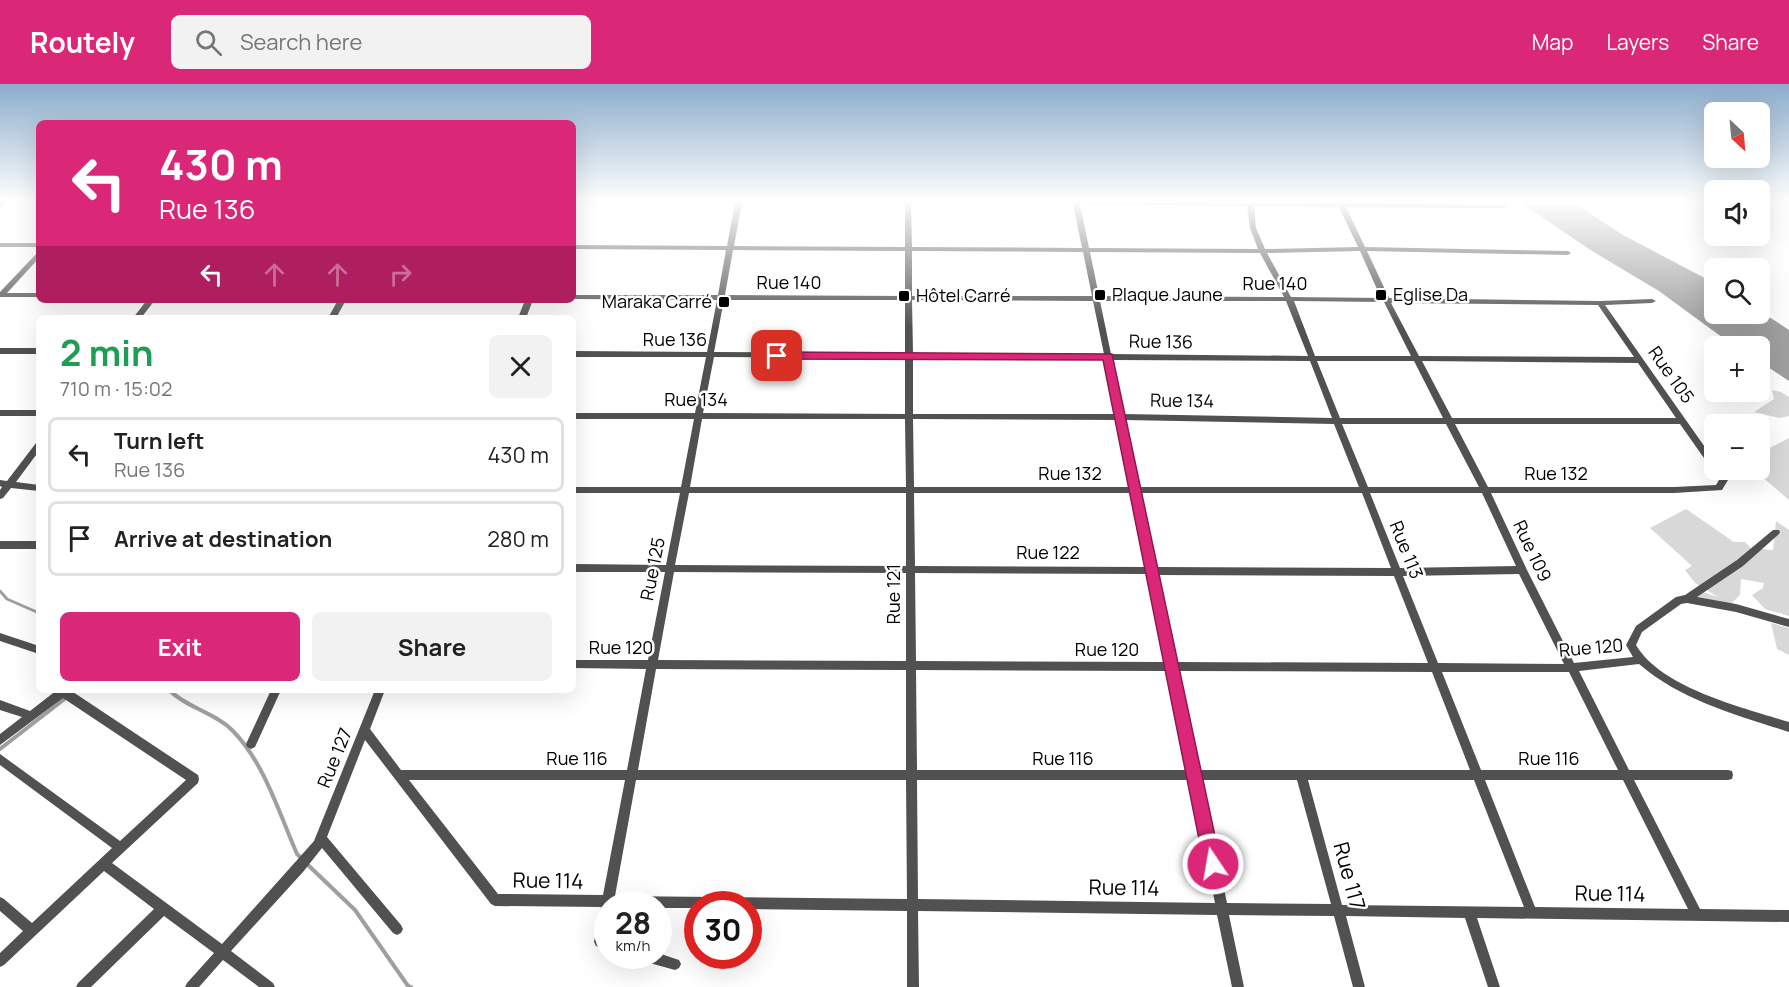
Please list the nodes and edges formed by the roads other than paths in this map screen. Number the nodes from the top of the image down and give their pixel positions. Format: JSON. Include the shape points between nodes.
{"nodes":[{"id":1,"x":731,"y":243,"type":"edge"},
{"id":2,"x":909,"y":243,"type":"edge"},
{"id":3,"x":1086,"y":243,"type":"edge"},
{"id":4,"x":1259,"y":243,"type":"edge"},
{"id":5,"x":1361,"y":243,"type":"edge"},
{"id":6,"x":0,"y":245,"type":"edge"},
{"id":7,"x":36,"y":245,"type":"edge"},
{"id":8,"x":576,"y":247,"type":"edge"},
{"id":9,"x":730,"y":247,"type":"junction"},
{"id":10,"x":909,"y":249,"type":"junction"},
{"id":11,"x":1364,"y":249,"type":"junction"},
{"id":12,"x":1087,"y":250,"type":"junction"},
{"id":13,"x":1262,"y":251,"type":"junction"},
{"id":14,"x":1568,"y":253,"type":"dead end"},
{"id":15,"x":36,"y":257,"type":"edge"},
{"id":16,"x":0,"y":295,"type":"edge"},
{"id":17,"x":36,"y":295,"type":"edge"},
{"id":18,"x":576,"y":297,"type":"edge"},
{"id":19,"x":909,"y":298,"type":"junction"},
{"id":20,"x":1096,"y":298,"type":"junction"},
{"id":21,"x":721,"y":299,"type":"junction"},
{"id":22,"x":1289,"y":299,"type":"junction"},
{"id":23,"x":1386,"y":300,"type":"junction"},
{"id":24,"x":1652,"y":301,"type":"dead end"},
{"id":25,"x":149,"y":303,"type":"edge"},
{"id":26,"x":1600,"y":303,"type":"junction"},
{"id":27,"x":139,"y":315,"type":"edge"},
{"id":28,"x":0,"y":351,"type":"edge"},
{"id":29,"x":36,"y":351,"type":"edge"},
{"id":30,"x":576,"y":354,"type":"edge"},
{"id":31,"x":710,"y":355,"type":"junction"},
{"id":32,"x":1108,"y":356,"type":"junction"},
{"id":33,"x":909,"y":357,"type":"junction"},
{"id":34,"x":1313,"y":360,"type":"junction"},
{"id":35,"x":1416,"y":360,"type":"junction"},
{"id":36,"x":1640,"y":360,"type":"junction"},
{"id":37,"x":0,"y":413,"type":"edge"},
{"id":38,"x":36,"y":413,"type":"edge"},
{"id":39,"x":576,"y":416,"type":"edge"},
{"id":40,"x":699,"y":417,"type":"junction"},
{"id":41,"x":1121,"y":417,"type":"junction"},
{"id":42,"x":910,"y":418,"type":"junction"},
{"id":43,"x":1337,"y":421,"type":"junction"},
{"id":44,"x":1449,"y":421,"type":"junction"},
{"id":45,"x":1683,"y":421,"type":"junction"},
{"id":46,"x":36,"y":448,"type":"edge"},
{"id":47,"x":1704,"y":451,"type":"edge"},
{"id":48,"x":1724,"y":480,"type":"edge"},
{"id":49,"x":4,"y":484,"type":"edge"},
{"id":50,"x":36,"y":488,"type":"edge"},
{"id":51,"x":576,"y":490,"type":"edge"},
{"id":52,"x":685,"y":490,"type":"junction"},
{"id":53,"x":910,"y":490,"type":"junction"},
{"id":54,"x":1136,"y":490,"type":"junction"},
{"id":55,"x":1365,"y":490,"type":"junction"},
{"id":56,"x":1485,"y":490,"type":"junction"},
{"id":57,"x":1674,"y":490,"type":"joint"},
{"id":58,"x":0,"y":496,"type":"edge"},
{"id":59,"x":1776,"y":532,"type":"dead end"},
{"id":60,"x":0,"y":545,"type":"edge"},
{"id":61,"x":36,"y":545,"type":"edge"},
{"id":62,"x":576,"y":568,"type":"edge"},
{"id":63,"x":670,"y":568,"type":"junction"},
{"id":64,"x":910,"y":570,"type":"junction"},
{"id":65,"x":1152,"y":570,"type":"junction"},
{"id":66,"x":1522,"y":570,"type":"junction"},
{"id":67,"x":1397,"y":572,"type":"junction"},
{"id":68,"x":1687,"y":599,"type":"junction"},
{"id":69,"x":1789,"y":623,"type":"edge"},
{"id":70,"x":0,"y":637,"type":"edge"},
{"id":71,"x":36,"y":650,"type":"edge"},
{"id":72,"x":1640,"y":660,"type":"junction"},
{"id":73,"x":576,"y":664,"type":"edge"},
{"id":74,"x":652,"y":664,"type":"junction"},
{"id":75,"x":911,"y":665,"type":"junction"},
{"id":76,"x":1172,"y":666,"type":"junction"},
{"id":77,"x":1435,"y":667,"type":"junction"},
{"id":78,"x":1571,"y":668,"type":"junction"},
{"id":79,"x":61,"y":693,"type":"edge"},
{"id":80,"x":67,"y":693,"type":"edge"},
{"id":81,"x":275,"y":693,"type":"edge"},
{"id":82,"x":379,"y":693,"type":"edge"},
{"id":83,"x":0,"y":705,"type":"edge"},
{"id":84,"x":31,"y":716,"type":"junction"},
{"id":85,"x":1789,"y":727,"type":"edge"},
{"id":86,"x":364,"y":730,"type":"junction"},
{"id":87,"x":0,"y":740,"type":"edge"},
{"id":88,"x":251,"y":744,"type":"dead end"},
{"id":89,"x":0,"y":759,"type":"edge"},
{"id":90,"x":399,"y":775,"type":"junction"},
{"id":91,"x":912,"y":775,"type":"junction"},
{"id":92,"x":1194,"y":775,"type":"junction"},
{"id":93,"x":1301,"y":775,"type":"junction"},
{"id":94,"x":1478,"y":775,"type":"junction"},
{"id":95,"x":1626,"y":775,"type":"junction"},
{"id":96,"x":1728,"y":775,"type":"dead end"},
{"id":97,"x":632,"y":776,"type":"junction"},
{"id":98,"x":321,"y":838,"type":"junction"},
{"id":99,"x":121,"y":848,"type":"junction"},
{"id":100,"x":104,"y":864,"type":"junction"},
{"id":101,"x":610,"y":891,"type":"edge"},
{"id":102,"x":594,"y":902,"type":"edge"},
{"id":103,"x":0,"y":903,"type":"edge"},
{"id":104,"x":672,"y":903,"type":"edge"},
{"id":105,"x":912,"y":905,"type":"junction"},
{"id":106,"x":162,"y":909,"type":"junction"},
{"id":107,"x":1222,"y":909,"type":"junction"},
{"id":108,"x":1338,"y":910,"type":"junction"},
{"id":109,"x":1469,"y":912,"type":"junction"},
{"id":110,"x":1532,"y":913,"type":"junction"},
{"id":111,"x":1697,"y":915,"type":"junction"},
{"id":112,"x":1789,"y":916,"type":"edge"},
{"id":113,"x":397,"y":929,"type":"dead end"},
{"id":114,"x":32,"y":931,"type":"junction"},
{"id":115,"x":223,"y":953,"type":"junction"},
{"id":116,"x":0,"y":961,"type":"edge"},
{"id":117,"x":672,"y":963,"type":"edge"},
{"id":118,"x":675,"y":964,"type":"dead end"},
{"id":119,"x":81,"y":987,"type":"edge"},
{"id":120,"x":191,"y":987,"type":"edge"},
{"id":121,"x":269,"y":987,"type":"edge"},
{"id":122,"x":913,"y":987,"type":"edge"},
{"id":123,"x":1238,"y":987,"type":"edge"},
{"id":124,"x":1359,"y":987,"type":"edge"},
{"id":125,"x":1494,"y":987,"type":"edge"}],
"edges":[{"from":1,"to":9,"type":"street","name":"Rue 125"},
{"from":2,"to":10,"type":"street","name":"Rue 121"},
{"from":3,"to":12,"type":"street"},
{"from":4,"to":13,"type":"street","name":"Rue 113"},
{"from":5,"to":11,"type":"street","name":"Rue 109"},
{"from":6,"to":7,"type":"street"},
{"from":8,"to":9,"type":"street"},
{"from":9,"to":10,"type":"street"},
{"from":9,"to":21,"type":"street","name":"Rue 125"},
{"from":10,"to":12,"type":"street"},
{"from":10,"to":19,"type":"street","name":"Rue 121"},
{"from":11,"to":13,"type":"street"},
{"from":11,"to":14,"type":"street"},
{"from":11,"to":23,"type":"street","name":"Rue 109"},
{"from":12,"to":13,"type":"street"},
{"from":12,"to":20,"type":"street"},
{"from":13,"to":22,"type":"street","name":"Rue 113"},
{"from":15,"to":16,"type":"street"},
{"from":16,"to":17,"type":"street"},
{"from":18,"to":21,"type":"street","name":"Rue 140"},
{"from":19,"to":20,"type":"street","name":"Rue 140"},
{"from":19,"to":21,"type":"street","name":"Rue 140"},
{"from":19,"to":33,"type":"street","name":"Rue 121"},
{"from":20,"to":22,"type":"street","name":"Rue 140"},
{"from":20,"to":32,"type":"street"},
{"from":21,"to":31,"type":"street","name":"Rue 125"},
{"from":22,"to":23,"type":"street","name":"Rue 140"},
{"from":22,"to":34,"type":"street","name":"Rue 113"},
{"from":23,"to":26,"type":"street","name":"Rue 140"},
{"from":23,"to":35,"type":"street","name":"Rue 109"},
{"from":24,"to":26,"type":"street","name":"Rue 140"},
{"from":25,"to":27,"type":"street"},
{"from":26,"to":36,"type":"street","name":"Rue 105"},
{"from":28,"to":29,"type":"street"},
{"from":30,"to":31,"type":"street","name":"Rue 136"},
{"from":31,"to":33,"type":"street","name":"Rue 136"},
{"from":31,"to":40,"type":"street","name":"Rue 125"},
{"from":32,"to":33,"type":"street","name":"Rue 136"},
{"from":32,"to":34,"type":"street","name":"Rue 136"},
{"from":32,"to":41,"type":"street"},
{"from":33,"to":42,"type":"street","name":"Rue 121"},
{"from":34,"to":35,"type":"street","name":"Rue 136"},
{"from":34,"to":43,"type":"street","name":"Rue 113"},
{"from":35,"to":36,"type":"street","name":"Rue 136"},
{"from":35,"to":44,"type":"street","name":"Rue 109"},
{"from":36,"to":45,"type":"street","name":"Rue 105"},
{"from":37,"to":38,"type":"street"},
{"from":39,"to":40,"type":"street","name":"Rue 134"},
{"from":40,"to":42,"type":"street","name":"Rue 134"},
{"from":40,"to":52,"type":"street","name":"Rue 125"},
{"from":41,"to":42,"type":"street","name":"Rue 134"},
{"from":41,"to":43,"type":"street","name":"Rue 134"},
{"from":41,"to":54,"type":"street"},
{"from":42,"to":53,"type":"street","name":"Rue 121"},
{"from":43,"to":44,"type":"street","name":"Rue 134"},
{"from":43,"to":55,"type":"street","name":"Rue 113"},
{"from":44,"to":45,"type":"street","name":"Rue 134"},
{"from":44,"to":56,"type":"street","name":"Rue 109"},
{"from":45,"to":47,"type":"street","name":"Rue 105"},
{"from":46,"to":49,"type":"street"},
{"from":48,"to":57,"type":"street","name":"Rue 105","via":[[1719,488]]},
{"from":49,"to":50,"type":"street"},
{"from":49,"to":58,"type":"street"},
{"from":51,"to":52,"type":"street","name":"Rue 132"},
{"from":52,"to":53,"type":"street","name":"Rue 132"},
{"from":52,"to":63,"type":"street","name":"Rue 125"},
{"from":53,"to":54,"type":"street","name":"Rue 132"},
{"from":53,"to":64,"type":"street","name":"Rue 121"},
{"from":54,"to":55,"type":"street","name":"Rue 132"},
{"from":54,"to":65,"type":"street"},
{"from":55,"to":56,"type":"street","name":"Rue 132"},
{"from":55,"to":67,"type":"street","name":"Rue 113"},
{"from":56,"to":57,"type":"street","name":"Rue 132"},
{"from":56,"to":66,"type":"street","name":"Rue 109"},
{"from":59,"to":68,"type":"street","via":[[1740,563]]},
{"from":60,"to":61,"type":"street"},
{"from":62,"to":63,"type":"street","name":"Rue 122"},
{"from":63,"to":64,"type":"street","name":"Rue 122"},
{"from":63,"to":74,"type":"street","name":"Rue 125"},
{"from":64,"to":65,"type":"street","name":"Rue 122"},
{"from":64,"to":75,"type":"street","name":"Rue 121"},
{"from":65,"to":67,"type":"street","name":"Rue 122"},
{"from":65,"to":76,"type":"street"},
{"from":66,"to":67,"type":"street","name":"Rue 122"},
{"from":66,"to":78,"type":"street","name":"Rue 109"},
{"from":67,"to":77,"type":"street","name":"Rue 113"},
{"from":68,"to":69,"type":"street"},
{"from":68,"to":72,"type":"street","via":[[1679,600],[1639,629],[1631,645]]},
{"from":70,"to":71,"type":"street"},
{"from":72,"to":78,"type":"street","name":"Rue 120"},
{"from":72,"to":85,"type":"street","via":[[1666,678],[1728,709]]},
{"from":73,"to":74,"type":"street","name":"Rue 120"},
{"from":74,"to":75,"type":"street","name":"Rue 120"},
{"from":74,"to":97,"type":"street","name":"Rue 125"},
{"from":75,"to":76,"type":"street","name":"Rue 120"},
{"from":75,"to":91,"type":"street","name":"Rue 121"},
{"from":76,"to":77,"type":"street","name":"Rue 120"},
{"from":76,"to":92,"type":"street"},
{"from":77,"to":78,"type":"street","name":"Rue 120"},
{"from":77,"to":94,"type":"street","name":"Rue 113"},
{"from":78,"to":95,"type":"street","name":"Rue 109"},
{"from":79,"to":84,"type":"street"},
{"from":80,"to":99,"type":"street","via":[[194,779]]},
{"from":81,"to":88,"type":"street"},
{"from":82,"to":86,"type":"street","name":"Rue 127"},
{"from":83,"to":84,"type":"street"},
{"from":84,"to":87,"type":"street"},
{"from":86,"to":90,"type":"street"},
{"from":86,"to":98,"type":"street","name":"Rue 127"},
{"from":89,"to":99,"type":"street"},
{"from":90,"to":97,"type":"street","name":"Rue 116"},
{"from":90,"to":102,"type":"street","name":"Rue 114","via":[[495,900]]},
{"from":91,"to":92,"type":"street","name":"Rue 116"},
{"from":91,"to":97,"type":"street","name":"Rue 116"},
{"from":91,"to":105,"type":"street","name":"Rue 121"},
{"from":92,"to":93,"type":"street","name":"Rue 116"},
{"from":92,"to":107,"type":"street"},
{"from":93,"to":94,"type":"street","name":"Rue 116"},
{"from":93,"to":108,"type":"street","name":"Rue 117"},
{"from":94,"to":95,"type":"street","name":"Rue 116"},
{"from":94,"to":110,"type":"street","name":"Rue 113"},
{"from":95,"to":96,"type":"street","name":"Rue 116"},
{"from":95,"to":111,"type":"street","name":"Rue 109"},
{"from":97,"to":101,"type":"street","name":"Rue 125"},
{"from":98,"to":113,"type":"street"},
{"from":98,"to":115,"type":"street","name":"Rue 127"},
{"from":99,"to":100,"type":"street"},
{"from":100,"to":106,"type":"street"},
{"from":100,"to":114,"type":"street"},
{"from":103,"to":114,"type":"street"},
{"from":104,"to":105,"type":"street","name":"Rue 114"},
{"from":105,"to":107,"type":"street","name":"Rue 114"},
{"from":105,"to":122,"type":"street","name":"Rue 121"},
{"from":106,"to":115,"type":"street"},
{"from":106,"to":119,"type":"street"},
{"from":107,"to":108,"type":"street","name":"Rue 114"},
{"from":107,"to":123,"type":"street"},
{"from":108,"to":109,"type":"street","name":"Rue 114"},
{"from":108,"to":124,"type":"street","name":"Rue 117"},
{"from":109,"to":110,"type":"street","name":"Rue 114"},
{"from":109,"to":125,"type":"street"},
{"from":110,"to":111,"type":"street","name":"Rue 114"},
{"from":111,"to":112,"type":"street","name":"Rue 114"},
{"from":114,"to":116,"type":"street"},
{"from":115,"to":120,"type":"street","name":"Rue 127"},
{"from":115,"to":121,"type":"street"},
{"from":117,"to":118,"type":"street"}]}
